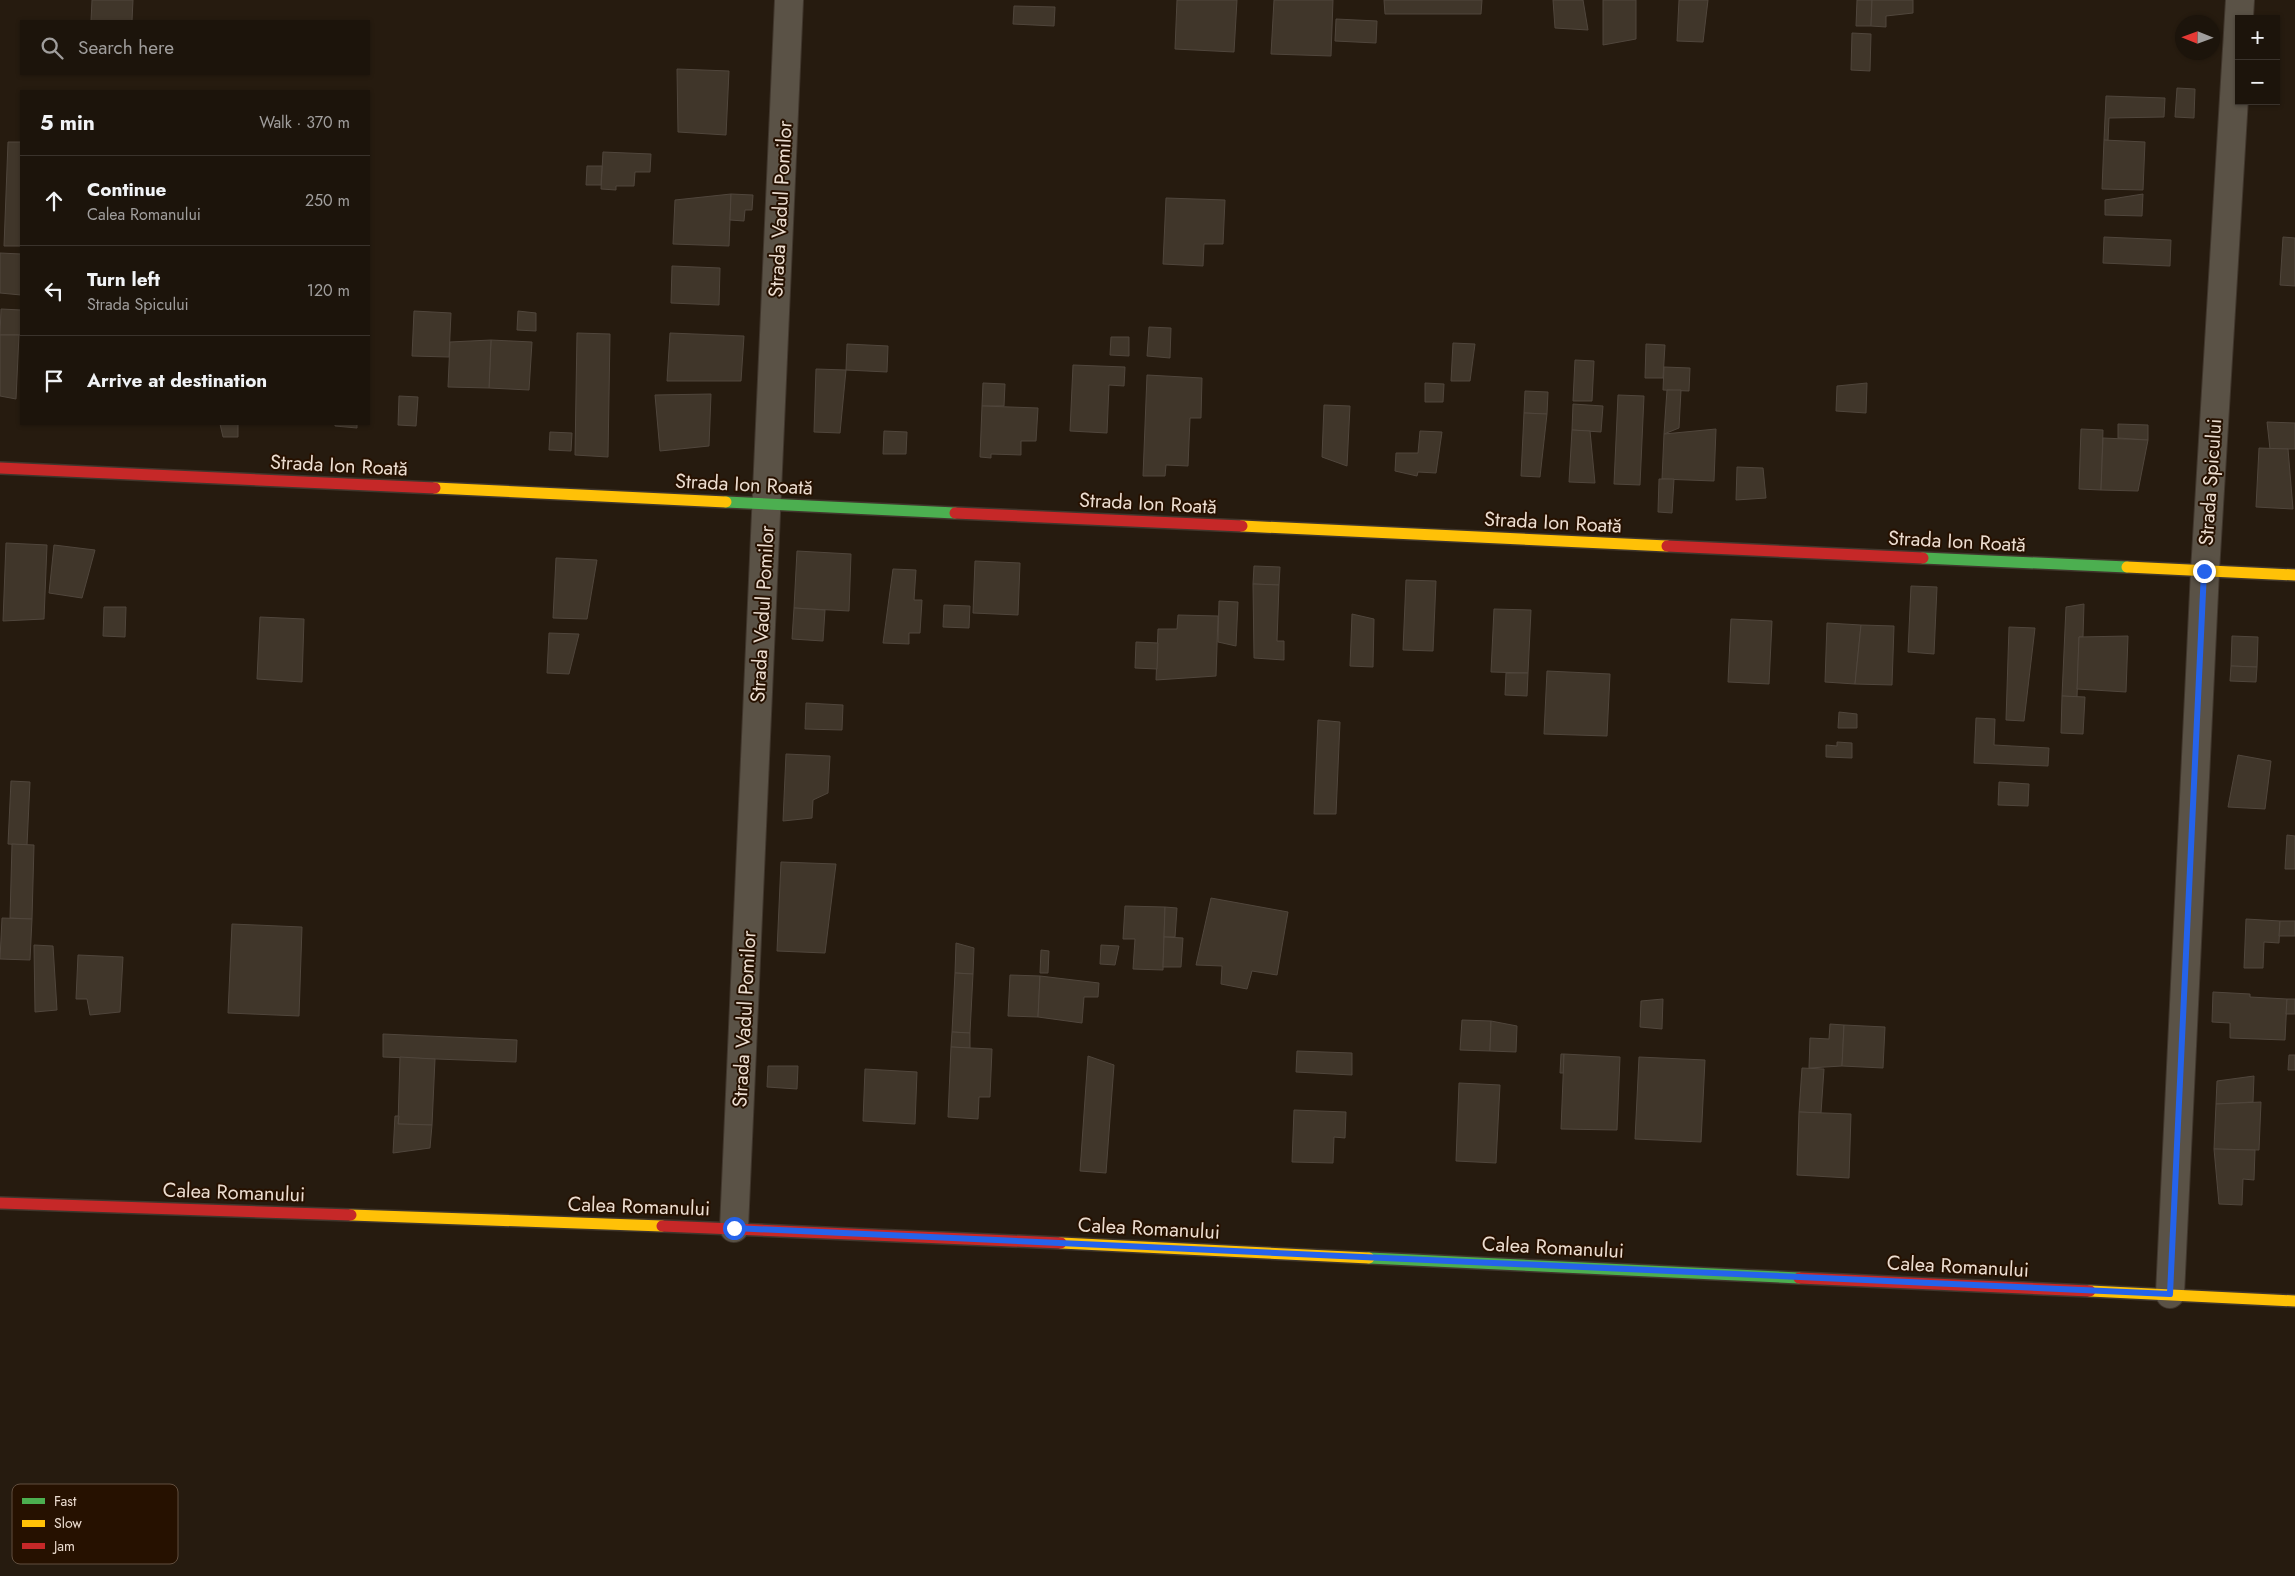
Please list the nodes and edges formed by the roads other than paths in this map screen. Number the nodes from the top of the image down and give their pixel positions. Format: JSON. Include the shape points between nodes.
{"nodes":[{"id":1,"x":789,"y":0,"type":"edge"},
{"id":2,"x":2240,"y":0,"type":"edge"},
{"id":3,"x":0,"y":468,"type":"edge"},
{"id":4,"x":767,"y":504,"type":"junction"},
{"id":5,"x":2204,"y":571,"type":"junction"},
{"id":6,"x":2295,"y":575,"type":"edge"},
{"id":7,"x":0,"y":1203,"type":"edge"},
{"id":8,"x":734,"y":1228,"type":"junction"},
{"id":9,"x":2170,"y":1294,"type":"junction"},
{"id":10,"x":2295,"y":1301,"type":"edge"}],
"edges":[{"from":1,"to":4,"type":"street","name":"Strada Vadul Pomilor"},
{"from":2,"to":5,"type":"street","name":"Strada Spicului"},
{"from":3,"to":4,"type":"main road","name":"Strada Ion Roată"},
{"from":4,"to":5,"type":"main road","name":"Strada Ion Roată"},
{"from":4,"to":8,"type":"street","name":"Strada Vadul Pomilor"},
{"from":5,"to":6,"type":"main road","name":"Strada Ion Roată"},
{"from":5,"to":9,"type":"street","name":"Strada Spicului"},
{"from":7,"to":8,"type":"main road","name":"Calea Romanului"},
{"from":8,"to":9,"type":"main road","name":"Calea Romanului"},
{"from":9,"to":10,"type":"main road","name":"Calea Romanului"}]}
